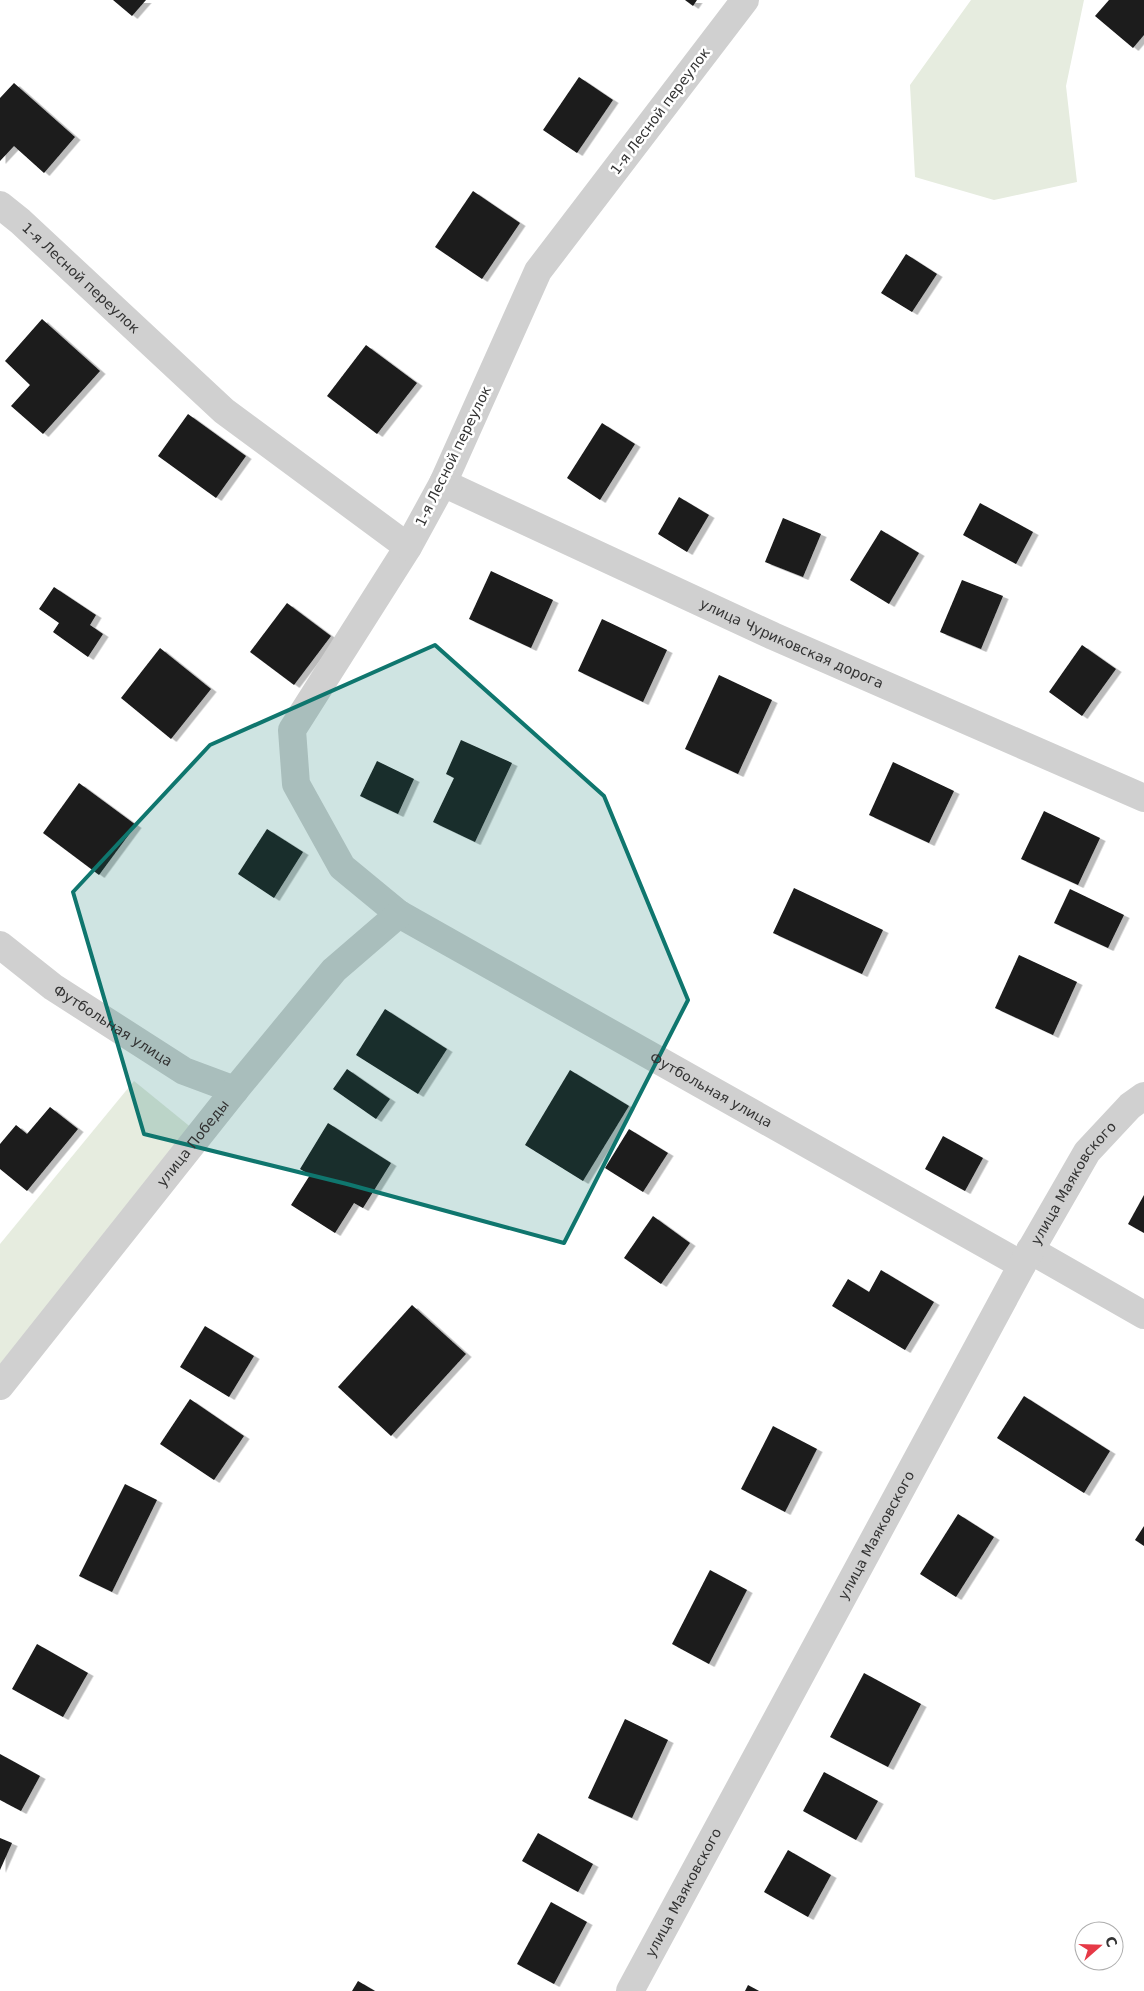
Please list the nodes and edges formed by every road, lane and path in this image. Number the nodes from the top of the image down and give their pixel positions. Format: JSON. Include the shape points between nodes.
{"nodes":[{"id":1,"x":745,"y":0,"type":"edge"},
{"id":2,"x":0,"y":205,"type":"edge"},
{"id":3,"x":443,"y":483,"type":"junction"},
{"id":4,"x":408,"y":547,"type":"junction"},
{"id":5,"x":1144,"y":798,"type":"edge"},
{"id":6,"x":400,"y":914,"type":"junction"},
{"id":7,"x":0,"y":945,"type":"edge"},
{"id":8,"x":235,"y":1090,"type":"junction"},
{"id":9,"x":1139,"y":1106,"type":"edge"},
{"id":10,"x":1026,"y":1258,"type":"junction"},
{"id":11,"x":1144,"y":1315,"type":"edge"},
{"id":12,"x":0,"y":1386,"type":"edge"},
{"id":13,"x":630,"y":1991,"type":"edge"}],
"edges":[{"from":1,"to":3,"type":"street","name":"1-я Лесной переулок","via":[[538,271]]},
{"from":2,"to":4,"type":"street","name":"1-я Лесной переулок","via":[[224,411]]},
{"from":3,"to":4,"type":"street","name":"1-я Лесной переулок"},
{"from":3,"to":5,"type":"street","name":"улица Чуриковская дорога","via":[[773,636]]},
{"from":4,"to":6,"type":"street","name":"Футбольная улица","via":[[292,730],[296,784],[342,867]]},
{"from":6,"to":8,"type":"street","name":"улица Победы","via":[[334,970]]},
{"from":6,"to":10,"type":"street","name":"Футбольная улица"},
{"from":7,"to":8,"type":"street","name":"Футбольная улица","via":[[53,987],[184,1071]]},
{"from":8,"to":12,"type":"street","name":"улица Победы"},
{"from":9,"to":10,"type":"street","name":"улица Маяковского","via":[[1086,1152]]},
{"from":10,"to":11,"type":"street","name":"Футбольная улица"},
{"from":10,"to":13,"type":"street","name":"улица Маяковского"}]}
